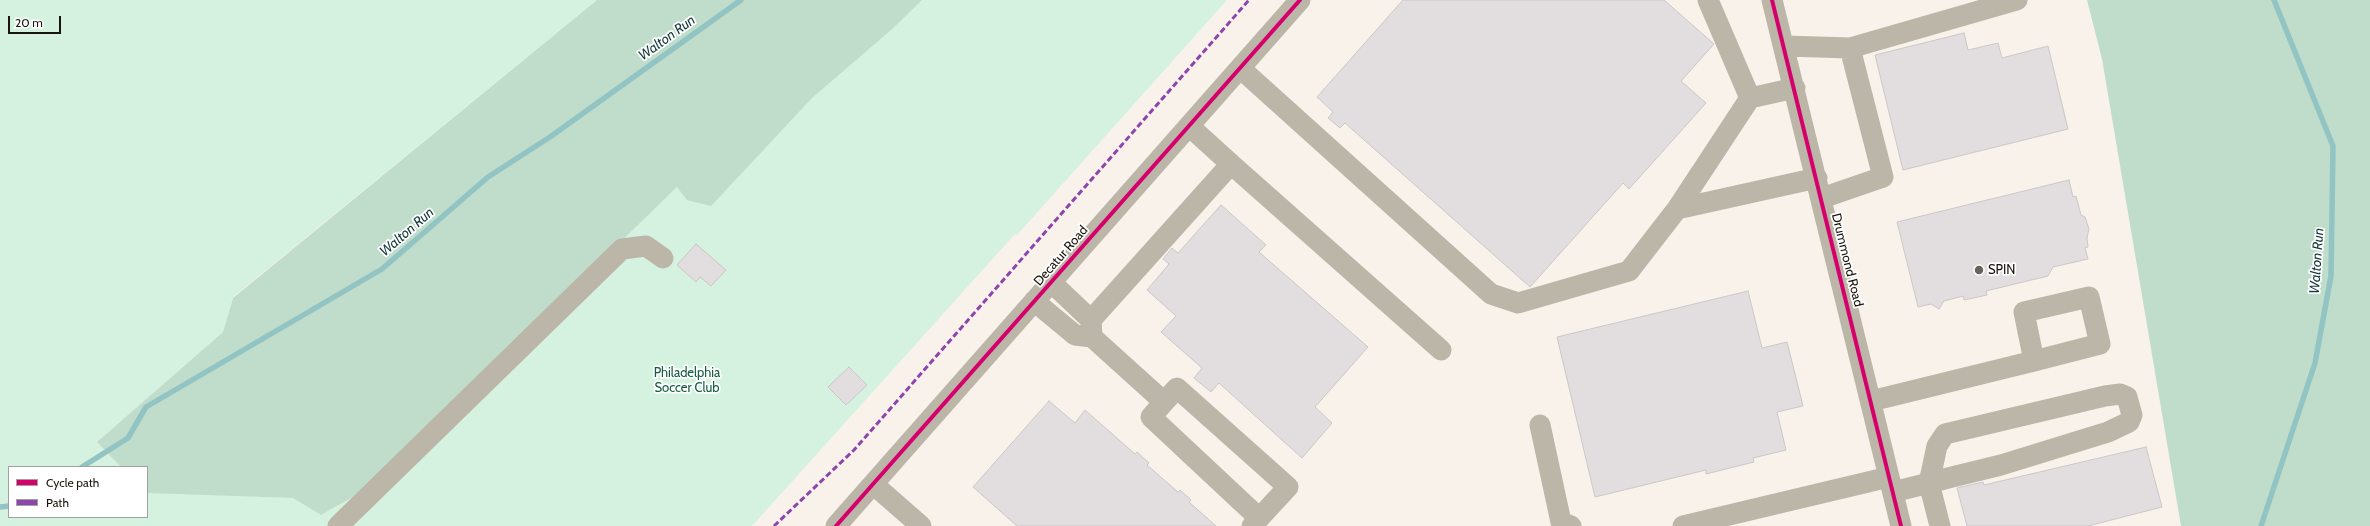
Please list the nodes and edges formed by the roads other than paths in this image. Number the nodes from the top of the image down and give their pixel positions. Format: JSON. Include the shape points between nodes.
{"nodes":[{"id":1,"x":1300,"y":0,"type":"edge"},
{"id":2,"x":1708,"y":0,"type":"edge"},
{"id":3,"x":1779,"y":1,"type":"edge"},
{"id":4,"x":2010,"y":1,"type":"edge"},
{"id":5,"x":1785,"y":46,"type":"junction"},
{"id":6,"x":1850,"y":48,"type":"junction"},
{"id":7,"x":1240,"y":68,"type":"junction"},
{"id":8,"x":1795,"y":88,"type":"junction"},
{"id":9,"x":1750,"y":98,"type":"junction"},
{"id":10,"x":1189,"y":126,"type":"junction"},
{"id":11,"x":1231,"y":164,"type":"junction"},
{"id":12,"x":1817,"y":178,"type":"junction"},
{"id":13,"x":1822,"y":198,"type":"junction"},
{"id":14,"x":1677,"y":209,"type":"junction"},
{"id":15,"x":663,"y":258,"type":"dead end"},
{"id":16,"x":1051,"y":282,"type":"junction"},
{"id":17,"x":1034,"y":301,"type":"junction"},
{"id":18,"x":1091,"y":329,"type":"junction"},
{"id":19,"x":1441,"y":350,"type":"dead end"},
{"id":20,"x":2034,"y":360,"type":"dead end"},
{"id":21,"x":1871,"y":401,"type":"junction"},
{"id":22,"x":1164,"y":402,"type":"junction"},
{"id":23,"x":1540,"y":425,"type":"dead end"},
{"id":24,"x":1929,"y":483,"type":"junction"},
{"id":25,"x":873,"y":484,"type":"junction"},
{"id":26,"x":1891,"y":485,"type":"junction"},
{"id":27,"x":1256,"y":522,"type":"edge"},
{"id":28,"x":338,"y":526,"type":"edge"},
{"id":29,"x":836,"y":526,"type":"edge"},
{"id":30,"x":921,"y":526,"type":"edge"},
{"id":31,"x":1571,"y":526,"type":"edge"},
{"id":32,"x":1683,"y":526,"type":"edge"},
{"id":33,"x":1901,"y":526,"type":"edge"},
{"id":34,"x":1940,"y":526,"type":"edge"}],
"edges":[{"from":1,"to":7,"type":"street","name":"Decatur Road"},
{"from":2,"to":9,"type":"street"},
{"from":3,"to":5,"type":"street","name":"Drummond Road"},
{"from":4,"to":6,"type":"street"},
{"from":5,"to":6,"type":"street"},
{"from":5,"to":8,"type":"street","name":"Drummond Road"},
{"from":6,"to":13,"type":"street","via":[[1883,177]]},
{"from":7,"to":10,"type":"street","name":"Decatur Road"},
{"from":7,"to":14,"type":"street","via":[[1491,294],[1518,303],[1629,272]]},
{"from":8,"to":9,"type":"street"},
{"from":8,"to":12,"type":"street","name":"Drummond Road"},
{"from":9,"to":14,"type":"street"},
{"from":10,"to":11,"type":"street"},
{"from":10,"to":16,"type":"street","name":"Decatur Road"},
{"from":11,"to":18,"type":"street"},
{"from":11,"to":19,"type":"street"},
{"from":12,"to":13,"type":"street","name":"Drummond Road"},
{"from":12,"to":14,"type":"street"},
{"from":13,"to":21,"type":"street","name":"Drummond Road"},
{"from":15,"to":28,"type":"street","via":[[646,246],[622,249]]},
{"from":16,"to":17,"type":"street","name":"Decatur Road"},
{"from":16,"to":18,"type":"street"},
{"from":17,"to":18,"type":"street","via":[[1075,335]]},
{"from":17,"to":25,"type":"street","name":"Decatur Road"},
{"from":18,"to":22,"type":"street"},
{"from":20,"to":21,"type":"street"},
{"from":21,"to":26,"type":"street","name":"Drummond Road"},
{"from":22,"to":27,"type":"street","via":[[1151,417]]},
{"from":22,"to":27,"type":"street","via":[[1177,388],[1288,487]]},
{"from":23,"to":31,"type":"street","via":[[1561,522]]},
{"from":24,"to":24,"type":"street","via":[[2008,463],[2108,432],[2129,422],[2132,415],[2128,397],[2120,394],[2105,396],[1946,434],[1937,446]]},
{"from":24,"to":26,"type":"street"},
{"from":24,"to":34,"type":"street"},
{"from":25,"to":29,"type":"street","name":"Decatur Road"},
{"from":25,"to":30,"type":"street"},
{"from":26,"to":32,"type":"street"},
{"from":26,"to":33,"type":"street","name":"Drummond Road"}]}
